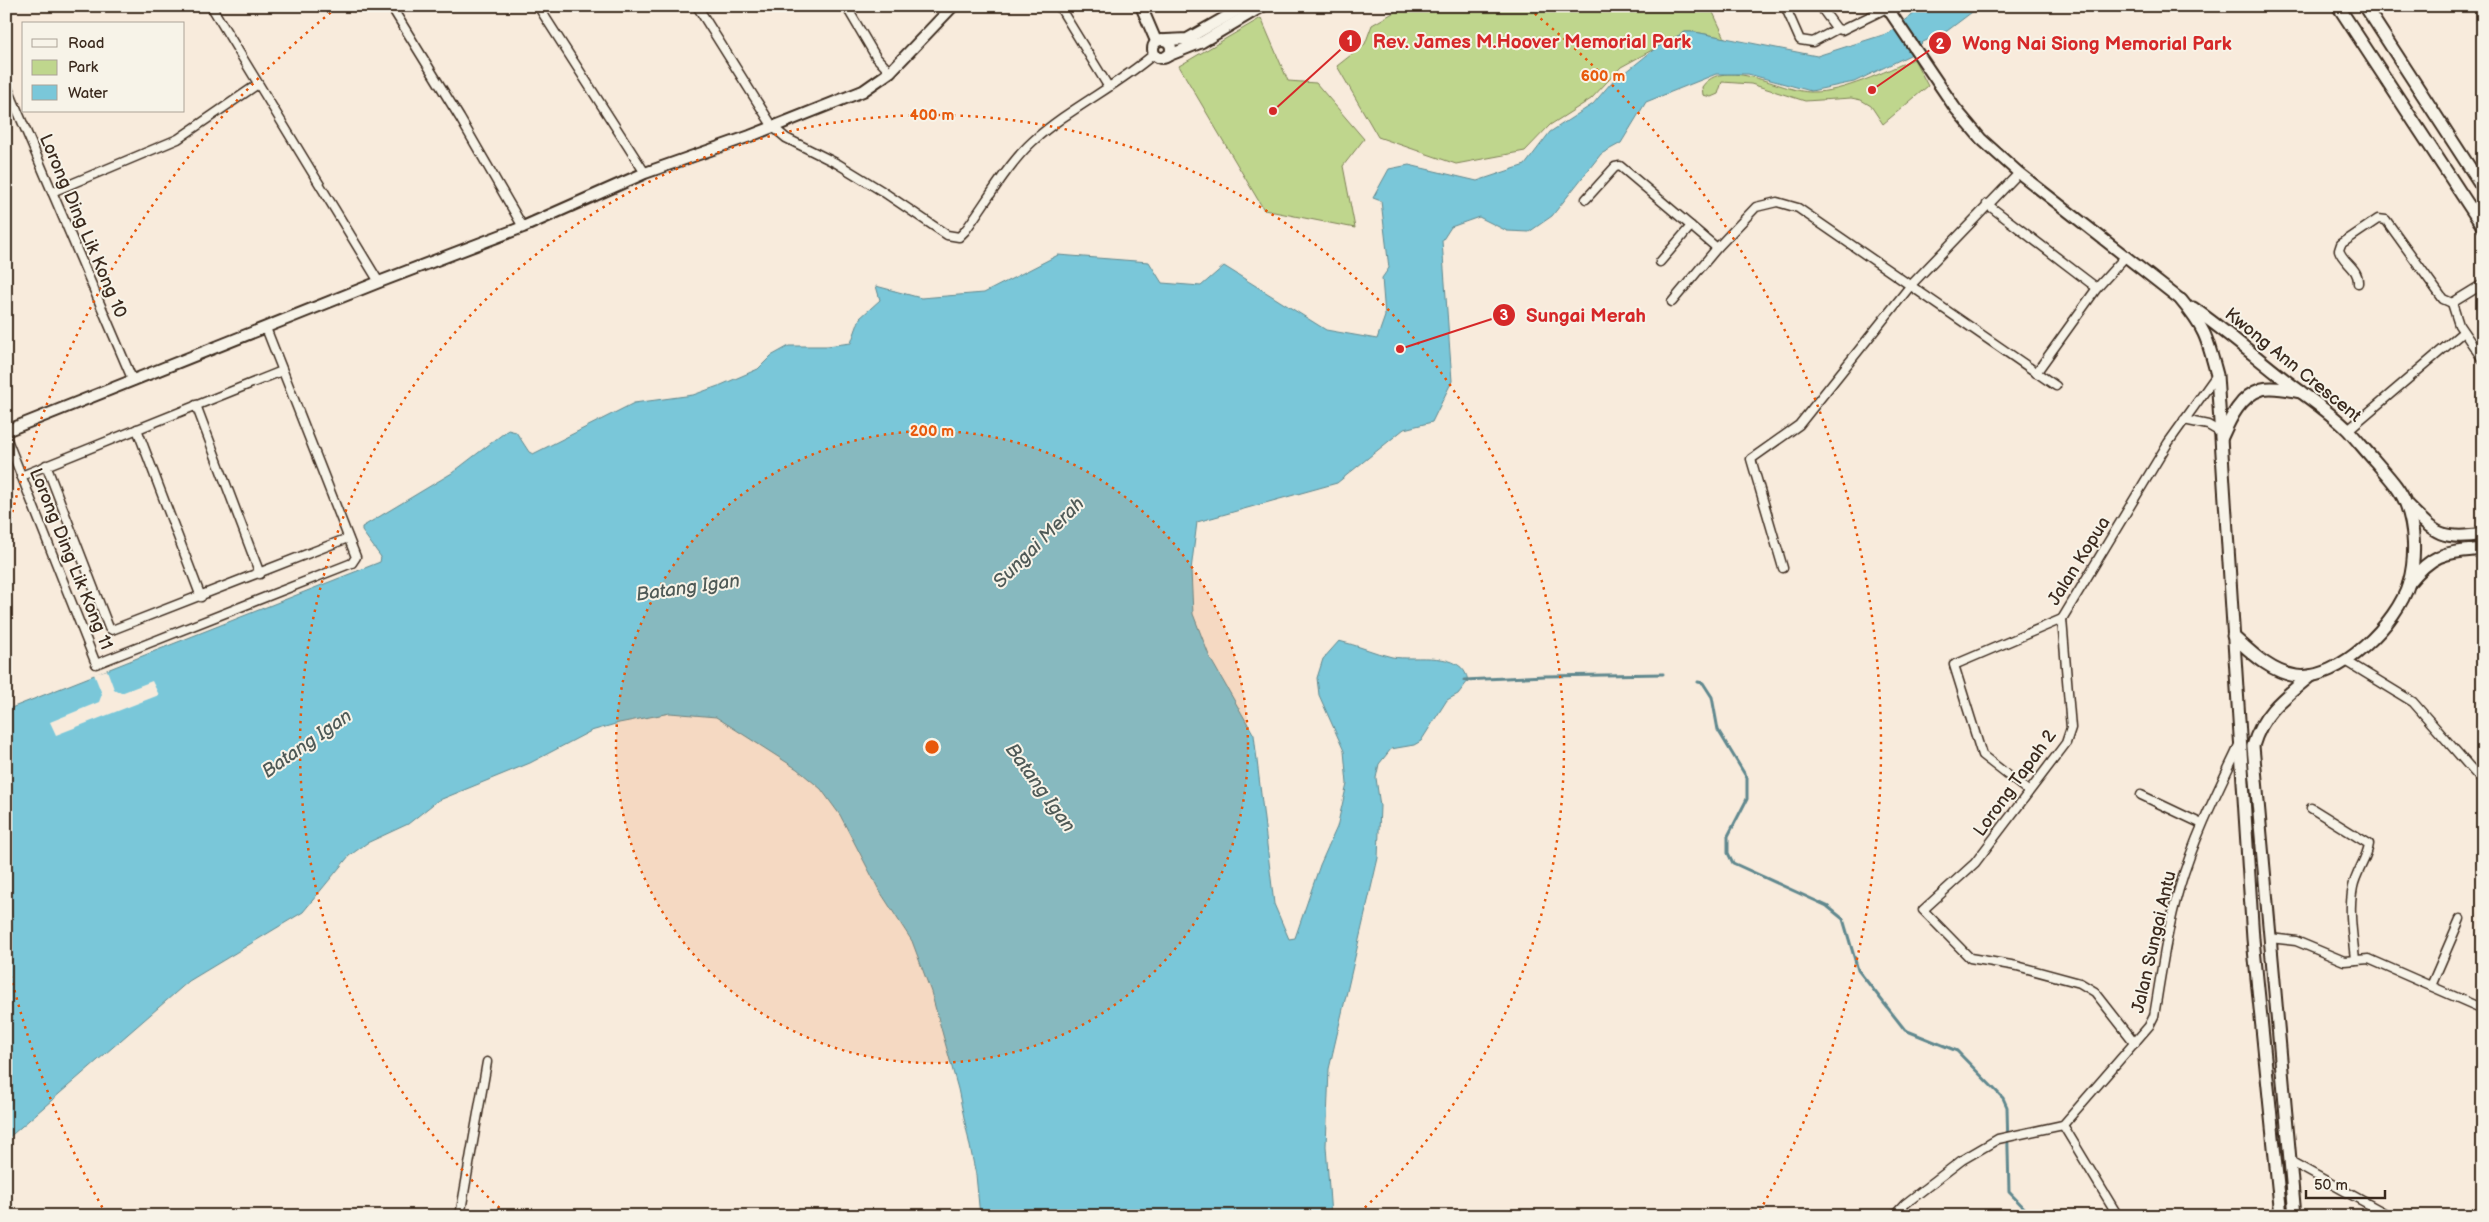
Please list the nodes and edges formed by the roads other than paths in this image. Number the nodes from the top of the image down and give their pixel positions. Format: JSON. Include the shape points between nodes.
{"nodes":[{"id":1,"x":211,"y":6,"type":"edge"},
{"id":2,"x":391,"y":6,"type":"edge"},
{"id":3,"x":538,"y":6,"type":"edge"},
{"id":4,"x":697,"y":6,"type":"edge"},
{"id":5,"x":846,"y":6,"type":"edge"},
{"id":6,"x":954,"y":6,"type":"edge"},
{"id":7,"x":1059,"y":6,"type":"edge"},
{"id":8,"x":1140,"y":6,"type":"edge"},
{"id":9,"x":1245,"y":6,"type":"edge"},
{"id":10,"x":1263,"y":6,"type":"edge"},
{"id":11,"x":1785,"y":6,"type":"edge"},
{"id":12,"x":1820,"y":6,"type":"edge"},
{"id":13,"x":2338,"y":6,"type":"edge"},
{"id":14,"x":1886,"y":7,"type":"edge"},
{"id":15,"x":2370,"y":8,"type":"edge"},
{"id":16,"x":1838,"y":29,"type":"junction"},
{"id":17,"x":1161,"y":40,"type":"junction"},
{"id":18,"x":1154,"y":54,"type":"junction"},
{"id":19,"x":1167,"y":56,"type":"junction"},
{"id":20,"x":890,"y":72,"type":"junction"},
{"id":21,"x":6,"y":84,"type":"edge"},
{"id":22,"x":258,"y":84,"type":"junction"},
{"id":23,"x":1108,"y":86,"type":"junction"},
{"id":24,"x":773,"y":127,"type":"junction"},
{"id":25,"x":645,"y":173,"type":"junction"},
{"id":26,"x":2019,"y":173,"type":"junction"},
{"id":27,"x":2483,"y":188,"type":"edge"},
{"id":28,"x":52,"y":192,"type":"junction"},
{"id":29,"x":1586,"y":200,"type":"dead end"},
{"id":30,"x":1987,"y":204,"type":"junction"},
{"id":31,"x":523,"y":226,"type":"junction"},
{"id":32,"x":1691,"y":226,"type":"junction"},
{"id":33,"x":2483,"y":227,"type":"edge"},
{"id":34,"x":1716,"y":248,"type":"junction"},
{"id":35,"x":2126,"y":256,"type":"junction"},
{"id":36,"x":1660,"y":262,"type":"dead end"},
{"id":37,"x":379,"y":282,"type":"junction"},
{"id":38,"x":2358,"y":283,"type":"dead end"},
{"id":39,"x":2483,"y":284,"type":"edge"},
{"id":40,"x":1911,"y":285,"type":"junction"},
{"id":41,"x":2096,"y":288,"type":"junction"},
{"id":42,"x":2181,"y":300,"type":"junction"},
{"id":43,"x":1672,"y":302,"type":"dead end"},
{"id":44,"x":2452,"y":303,"type":"junction"},
{"id":45,"x":266,"y":328,"type":"junction"},
{"id":46,"x":2463,"y":332,"type":"junction"},
{"id":47,"x":2483,"y":360,"type":"edge"},
{"id":48,"x":282,"y":371,"type":"junction"},
{"id":49,"x":2036,"y":373,"type":"junction"},
{"id":50,"x":2217,"y":375,"type":"junction"},
{"id":51,"x":133,"y":381,"type":"junction"},
{"id":52,"x":2056,"y":386,"type":"dead end"},
{"id":53,"x":2302,"y":392,"type":"junction"},
{"id":54,"x":196,"y":406,"type":"junction"},
{"id":55,"x":2184,"y":420,"type":"junction"},
{"id":56,"x":137,"y":429,"type":"junction"},
{"id":57,"x":2348,"y":430,"type":"junction"},
{"id":58,"x":6,"y":431,"type":"edge"},
{"id":59,"x":6,"y":437,"type":"edge"},
{"id":60,"x":2220,"y":437,"type":"junction"},
{"id":61,"x":46,"y":466,"type":"junction"},
{"id":62,"x":21,"y":476,"type":"junction"},
{"id":63,"x":2406,"y":503,"type":"junction"},
{"id":64,"x":2483,"y":534,"type":"edge"},
{"id":65,"x":348,"y":538,"type":"junction"},
{"id":66,"x":2483,"y":549,"type":"edge"},
{"id":67,"x":1783,"y":568,"type":"dead end"},
{"id":68,"x":260,"y":574,"type":"junction"},
{"id":69,"x":2409,"y":584,"type":"junction"},
{"id":70,"x":202,"y":597,"type":"junction"},
{"id":71,"x":2062,"y":619,"type":"junction"},
{"id":72,"x":2233,"y":636,"type":"junction"},
{"id":73,"x":2346,"y":661,"type":"junction"},
{"id":74,"x":2310,"y":676,"type":"junction"},
{"id":75,"x":2240,"y":744,"type":"junction"},
{"id":76,"x":2483,"y":782,"type":"edge"},
{"id":77,"x":2028,"y":791,"type":"junction"},
{"id":78,"x":2141,"y":795,"type":"dead end"},
{"id":79,"x":2311,"y":808,"type":"dead end"},
{"id":80,"x":2202,"y":824,"type":"junction"},
{"id":81,"x":2460,"y":919,"type":"dead end"},
{"id":82,"x":2270,"y":938,"type":"junction"},
{"id":83,"x":2355,"y":960,"type":"junction"},
{"id":84,"x":2431,"y":986,"type":"junction"},
{"id":85,"x":2483,"y":1009,"type":"edge"},
{"id":86,"x":2135,"y":1043,"type":"junction"},
{"id":87,"x":487,"y":1062,"type":"dead end"},
{"id":88,"x":2063,"y":1125,"type":"junction"},
{"id":89,"x":2290,"y":1161,"type":"junction"},
{"id":90,"x":460,"y":1216,"type":"edge"},
{"id":91,"x":1894,"y":1216,"type":"edge"},
{"id":92,"x":2118,"y":1216,"type":"edge"},
{"id":93,"x":2281,"y":1216,"type":"edge"},
{"id":94,"x":2295,"y":1216,"type":"edge"},
{"id":95,"x":2390,"y":1216,"type":"edge"}],
"edges":[{"from":1,"to":22,"type":"street"},
{"from":2,"to":31,"type":"street"},
{"from":3,"to":25,"type":"street"},
{"from":4,"to":24,"type":"street"},
{"from":5,"to":20,"type":"street","via":[[876,57]]},
{"from":6,"to":20,"type":"street"},
{"from":7,"to":23,"type":"street"},
{"from":8,"to":17,"type":"street"},
{"from":9,"to":17,"type":"street","via":[[1198,34],[1180,40]]},
{"from":10,"to":19,"type":"street","via":[[1202,42]]},
{"from":11,"to":16,"type":"street","via":[[1800,40],[1813,42]]},
{"from":12,"to":16,"type":"street"},
{"from":13,"to":33,"type":"main road"},
{"from":14,"to":16,"type":"street","via":[[1848,28]]},
{"from":14,"to":26,"type":"street","via":[[1967,123]]},
{"from":15,"to":27,"type":"main road"},
{"from":17,"to":18,"type":"street","via":[[1152,46]]},
{"from":17,"to":19,"type":"street","via":[[1171,48]]},
{"from":18,"to":19,"type":"street","via":[[1159,58]]},
{"from":18,"to":23,"type":"street"},
{"from":20,"to":24,"type":"street","via":[[863,92]]},
{"from":21,"to":28,"type":"street","name":"Lorong Ding Lik Kong 10"},
{"from":22,"to":28,"type":"street","via":[[178,139]]},
{"from":22,"to":37,"type":"street"},
{"from":23,"to":24,"type":"street","via":[[1030,144],[959,237],[947,236],[882,191],[786,138]]},
{"from":24,"to":25,"type":"street"},
{"from":25,"to":31,"type":"street"},
{"from":26,"to":30,"type":"street"},
{"from":26,"to":35,"type":"street"},
{"from":28,"to":51,"type":"street","name":"Lorong Ding Lik Kong 10"},
{"from":29,"to":32,"type":"street","via":[[1615,167],[1620,166]]},
{"from":30,"to":40,"type":"street"},
{"from":30,"to":41,"type":"street"},
{"from":31,"to":37,"type":"street"},
{"from":32,"to":34,"type":"street"},
{"from":32,"to":36,"type":"street"},
{"from":34,"to":40,"type":"street","via":[[1756,207],[1777,202],[1798,208]]},
{"from":34,"to":43,"type":"street"},
{"from":35,"to":41,"type":"street"},
{"from":35,"to":42,"type":"street"},
{"from":37,"to":45,"type":"street"},
{"from":38,"to":44,"type":"street","via":[[2356,271],[2342,259],[2341,244],[2378,219],[2386,220],[2443,299]]},
{"from":39,"to":44,"type":"street"},
{"from":40,"to":49,"type":"street"},
{"from":40,"to":67,"type":"street","via":[[1799,425],[1751,459]]},
{"from":41,"to":49,"type":"street"},
{"from":42,"to":50,"type":"main road","via":[[2208,340]]},
{"from":42,"to":53,"type":"main road","name":"Kwong Ann Crescent"},
{"from":44,"to":46,"type":"street"},
{"from":45,"to":48,"type":"street"},
{"from":45,"to":51,"type":"street"},
{"from":46,"to":47,"type":"street"},
{"from":46,"to":57,"type":"street"},
{"from":48,"to":54,"type":"street"},
{"from":48,"to":65,"type":"street"},
{"from":49,"to":52,"type":"street"},
{"from":50,"to":55,"type":"street","name":"Jalan Kopua"},
{"from":50,"to":60,"type":"main road"},
{"from":51,"to":58,"type":"street"},
{"from":53,"to":57,"type":"main road","name":"Kwong Ann Crescent"},
{"from":53,"to":60,"type":"main road","via":[[2261,389],[2240,404]]},
{"from":54,"to":56,"type":"street"},
{"from":54,"to":68,"type":"street"},
{"from":55,"to":60,"type":"street","via":[[2208,425]]},
{"from":55,"to":71,"type":"street","name":"Jalan Kopua"},
{"from":56,"to":61,"type":"street"},
{"from":56,"to":70,"type":"street"},
{"from":57,"to":63,"type":"main road","name":"Kwong Ann Crescent","via":[[2390,478]]},
{"from":59,"to":62,"type":"street","name":"Lorong Ding Lik Kong 11"},
{"from":60,"to":72,"type":"main road"},
{"from":61,"to":62,"type":"street"},
{"from":61,"to":70,"type":"street","via":[[110,629]]},
{"from":62,"to":65,"type":"street","name":"Lorong Ding Lik Kong 11","via":[[96,664],[352,563],[356,557]]},
{"from":63,"to":64,"type":"main road","via":[[2438,532],[2452,538]]},
{"from":63,"to":69,"type":"main road","name":"Kwong Ann Crescent","via":[[2413,552]]},
{"from":65,"to":68,"type":"street"},
{"from":66,"to":69,"type":"main road","via":[[2439,556],[2424,565]]},
{"from":68,"to":70,"type":"street"},
{"from":69,"to":73,"type":"main road","name":"Kwong Ann Crescent","via":[[2396,609],[2370,644]]},
{"from":71,"to":77,"type":"street","name":"Lorong Tapah 2","via":[[2071,728],[2066,743]]},
{"from":71,"to":77,"type":"street","name":"Jalan Kopua","via":[[1954,665],[1982,754]]},
{"from":72,"to":74,"type":"main road","via":[[2269,666],[2295,676]]},
{"from":72,"to":75,"type":"main road"},
{"from":73,"to":74,"type":"main road","name":"Kwong Ann Crescent"},
{"from":73,"to":76,"type":"street","via":[[2425,712]]},
{"from":74,"to":82,"type":"main road","via":[[2266,716],[2258,728],[2253,746]]},
{"from":75,"to":80,"type":"street","name":"Jalan Sungai Antu"},
{"from":75,"to":93,"type":"main road","via":[[2253,939]]},
{"from":77,"to":86,"type":"street","name":"Lorong Tapah 2","via":[[1975,862],[1924,910],[1970,958],[2017,966],[2080,983],[2095,992]]},
{"from":78,"to":80,"type":"street"},
{"from":79,"to":83,"type":"street","via":[[2369,844],[2353,886],[2351,914]]},
{"from":80,"to":86,"type":"street","name":"Jalan Sungai Antu","via":[[2176,903],[2154,1016]]},
{"from":81,"to":84,"type":"street"},
{"from":82,"to":83,"type":"street","via":[[2296,941],[2344,962]]},
{"from":82,"to":89,"type":"main road"},
{"from":83,"to":84,"type":"street","via":[[2374,961]]},
{"from":84,"to":85,"type":"street"},
{"from":86,"to":88,"type":"street","name":"Jalan Sungai Antu"},
{"from":87,"to":90,"type":"street"},
{"from":88,"to":91,"type":"street","via":[[1998,1140],[1962,1160]]},
{"from":88,"to":92,"type":"street"},
{"from":89,"to":94,"type":"main road"},
{"from":89,"to":95,"type":"street"}]}
